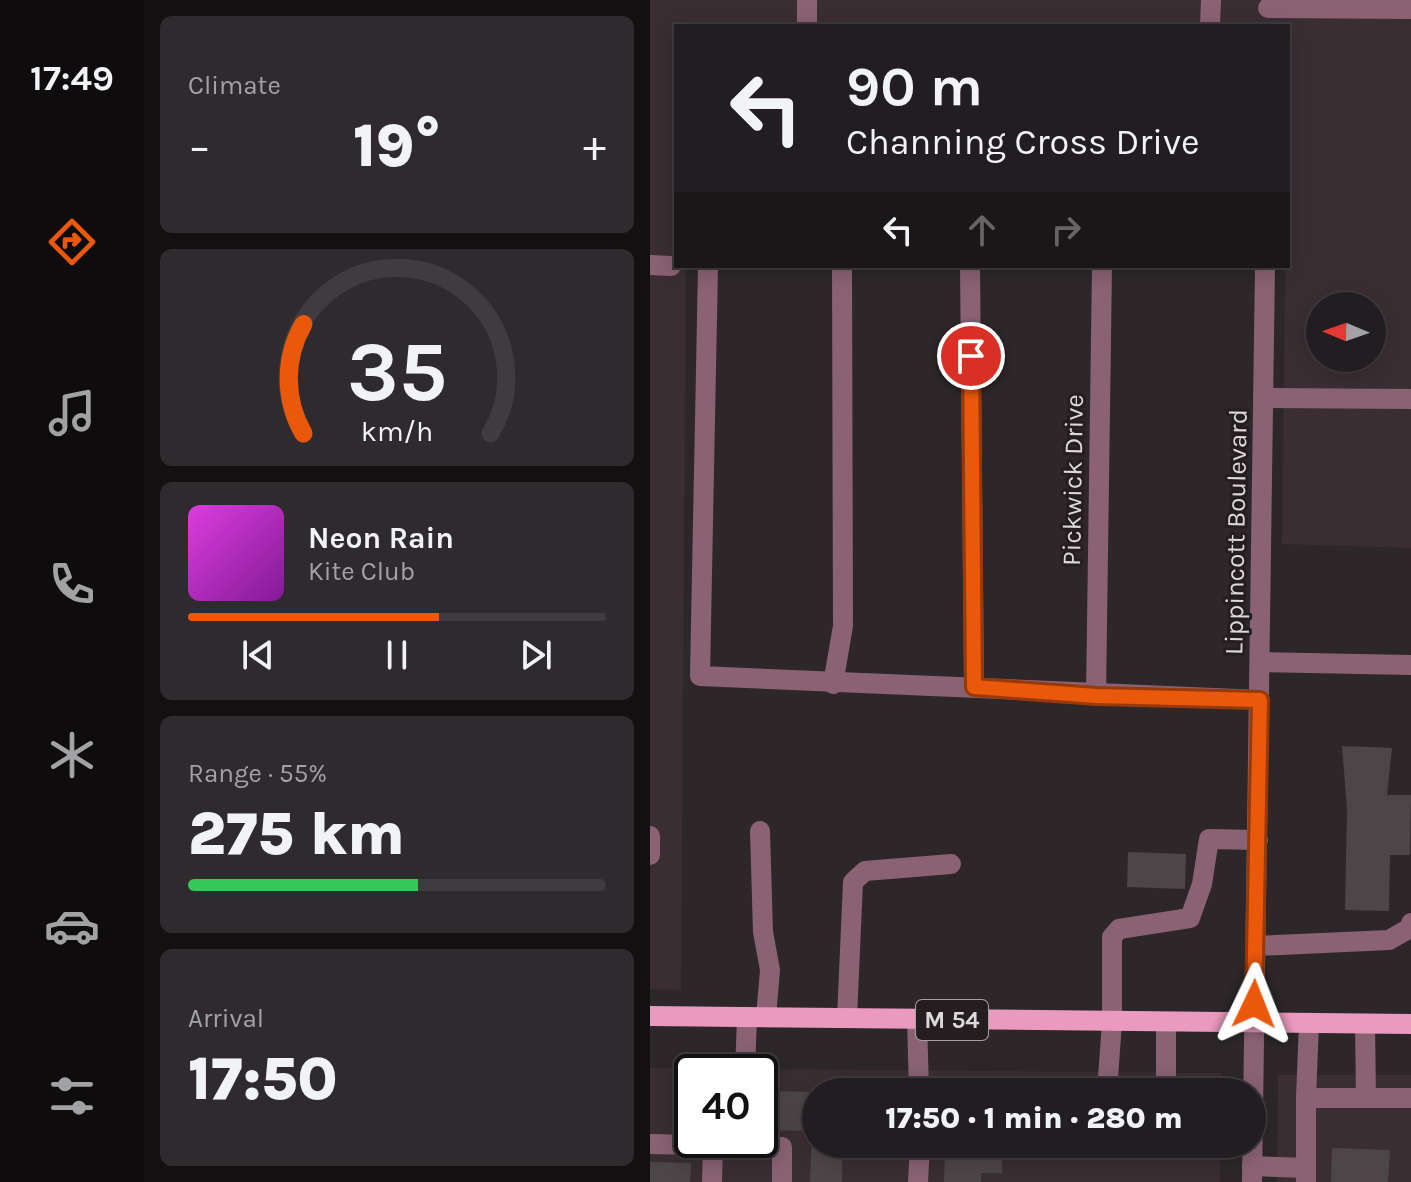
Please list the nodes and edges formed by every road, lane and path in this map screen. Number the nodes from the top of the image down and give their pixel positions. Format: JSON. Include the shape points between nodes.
{"nodes":[{"id":1,"x":807,"y":0,"type":"edge"},
{"id":2,"x":1211,"y":0,"type":"edge"},
{"id":3,"x":1411,"y":9,"type":"edge"},
{"id":4,"x":1268,"y":11,"type":"edge"},
{"id":5,"x":807,"y":24,"type":"edge"},
{"id":6,"x":1210,"y":24,"type":"edge"},
{"id":7,"x":650,"y":265,"type":"edge"},
{"id":8,"x":671,"y":266,"type":"dead end"},
{"id":9,"x":708,"y":268,"type":"edge"},
{"id":10,"x":842,"y":268,"type":"edge"},
{"id":11,"x":970,"y":268,"type":"edge"},
{"id":12,"x":1102,"y":268,"type":"edge"},
{"id":13,"x":1265,"y":268,"type":"edge"},
{"id":14,"x":1263,"y":398,"type":"junction"},
{"id":15,"x":1411,"y":399,"type":"edge"},
{"id":16,"x":1261,"y":662,"type":"junction"},
{"id":17,"x":1411,"y":665,"type":"edge"},
{"id":18,"x":833,"y":684,"type":"junction"},
{"id":19,"x":974,"y":687,"type":"junction"},
{"id":20,"x":1096,"y":696,"type":"junction"},
{"id":21,"x":1260,"y":700,"type":"junction"},
{"id":22,"x":760,"y":831,"type":"dead end"},
{"id":23,"x":650,"y":836,"type":"edge"},
{"id":24,"x":1258,"y":840,"type":"junction"},
{"id":25,"x":650,"y":855,"type":"edge"},
{"id":26,"x":951,"y":864,"type":"dead end"},
{"id":27,"x":1411,"y":923,"type":"edge"},
{"id":28,"x":1256,"y":946,"type":"junction"},
{"id":29,"x":650,"y":1016,"type":"edge"},
{"id":30,"x":756,"y":1017,"type":"junction"},
{"id":31,"x":847,"y":1018,"type":"junction"},
{"id":32,"x":917,"y":1019,"type":"junction"},
{"id":33,"x":1112,"y":1022,"type":"junction"},
{"id":34,"x":1166,"y":1022,"type":"junction"},
{"id":35,"x":1253,"y":1023,"type":"junction"},
{"id":36,"x":1309,"y":1023,"type":"junction"},
{"id":37,"x":1365,"y":1024,"type":"junction"},
{"id":38,"x":1411,"y":1024,"type":"edge"},
{"id":39,"x":749,"y":1054,"type":"edge"},
{"id":40,"x":919,"y":1078,"type":"edge"},
{"id":41,"x":1108,"y":1078,"type":"edge"},
{"id":42,"x":1166,"y":1078,"type":"edge"},
{"id":43,"x":1252,"y":1078,"type":"edge"},
{"id":44,"x":1306,"y":1098,"type":"junction"},
{"id":45,"x":1366,"y":1098,"type":"junction"},
{"id":46,"x":1411,"y":1098,"type":"edge"},
{"id":47,"x":650,"y":1144,"type":"edge"},
{"id":48,"x":674,"y":1144,"type":"edge"},
{"id":49,"x":778,"y":1147,"type":"edge"},
{"id":50,"x":713,"y":1158,"type":"edge"},
{"id":51,"x":919,"y":1158,"type":"edge"},
{"id":52,"x":1252,"y":1174,"type":"edge"},
{"id":53,"x":1306,"y":1175,"type":"edge"},
{"id":54,"x":712,"y":1182,"type":"edge"},
{"id":55,"x":782,"y":1182,"type":"edge"},
{"id":56,"x":918,"y":1182,"type":"edge"}],
"edges":[{"from":1,"to":5,"type":"street"},
{"from":2,"to":6,"type":"street"},
{"from":3,"to":4,"type":"street"},
{"from":7,"to":8,"type":"street"},
{"from":9,"to":18,"type":"street","via":[[700,676]]},
{"from":10,"to":18,"type":"street","via":[[843,626]]},
{"from":11,"to":19,"type":"street"},
{"from":12,"to":20,"type":"street","name":"Pickwick Drive"},
{"from":13,"to":14,"type":"street","name":"Lippincott Boulevard"},
{"from":14,"to":15,"type":"street"},
{"from":14,"to":16,"type":"street","name":"Lippincott Boulevard"},
{"from":16,"to":17,"type":"street"},
{"from":16,"to":21,"type":"street","name":"Lippincott Boulevard"},
{"from":18,"to":19,"type":"street"},
{"from":19,"to":20,"type":"street"},
{"from":20,"to":21,"type":"street"},
{"from":21,"to":24,"type":"street","name":"Lippincott Boulevard"},
{"from":22,"to":30,"type":"street","via":[[763,932],[770,970]]},
{"from":23,"to":25,"type":"street"},
{"from":24,"to":28,"type":"street","name":"Lippincott Boulevard"},
{"from":24,"to":33,"type":"street","via":[[1209,839],[1190,918],[1119,929],[1112,937]]},
{"from":26,"to":31,"type":"street","via":[[865,871],[853,882]]},
{"from":27,"to":28,"type":"street","via":[[1389,940]]},
{"from":28,"to":35,"type":"street","name":"Lippincott Boulevard"},
{"from":29,"to":30,"type":"main road","number":"M 54"},
{"from":30,"to":31,"type":"main road","number":"M 54"},
{"from":30,"to":39,"type":"street"},
{"from":31,"to":32,"type":"main road","number":"M 54"},
{"from":32,"to":33,"type":"main road","number":"M 54"},
{"from":32,"to":40,"type":"street"},
{"from":33,"to":34,"type":"main road","number":"M 54"},
{"from":33,"to":41,"type":"street"},
{"from":34,"to":35,"type":"main road","number":"M 54"},
{"from":34,"to":42,"type":"street"},
{"from":35,"to":36,"type":"main road","number":"M 54"},
{"from":35,"to":43,"type":"street","name":"Lippincott Boulevard"},
{"from":36,"to":37,"type":"main road","number":"M 54"},
{"from":36,"to":44,"type":"street"},
{"from":37,"to":38,"type":"main road","number":"M 54"},
{"from":37,"to":45,"type":"street"},
{"from":44,"to":45,"type":"street"},
{"from":44,"to":53,"type":"street"},
{"from":45,"to":46,"type":"street"},
{"from":47,"to":48,"type":"street"},
{"from":49,"to":55,"type":"street"},
{"from":50,"to":54,"type":"street"},
{"from":51,"to":56,"type":"street"},
{"from":52,"to":53,"type":"street"}]}
